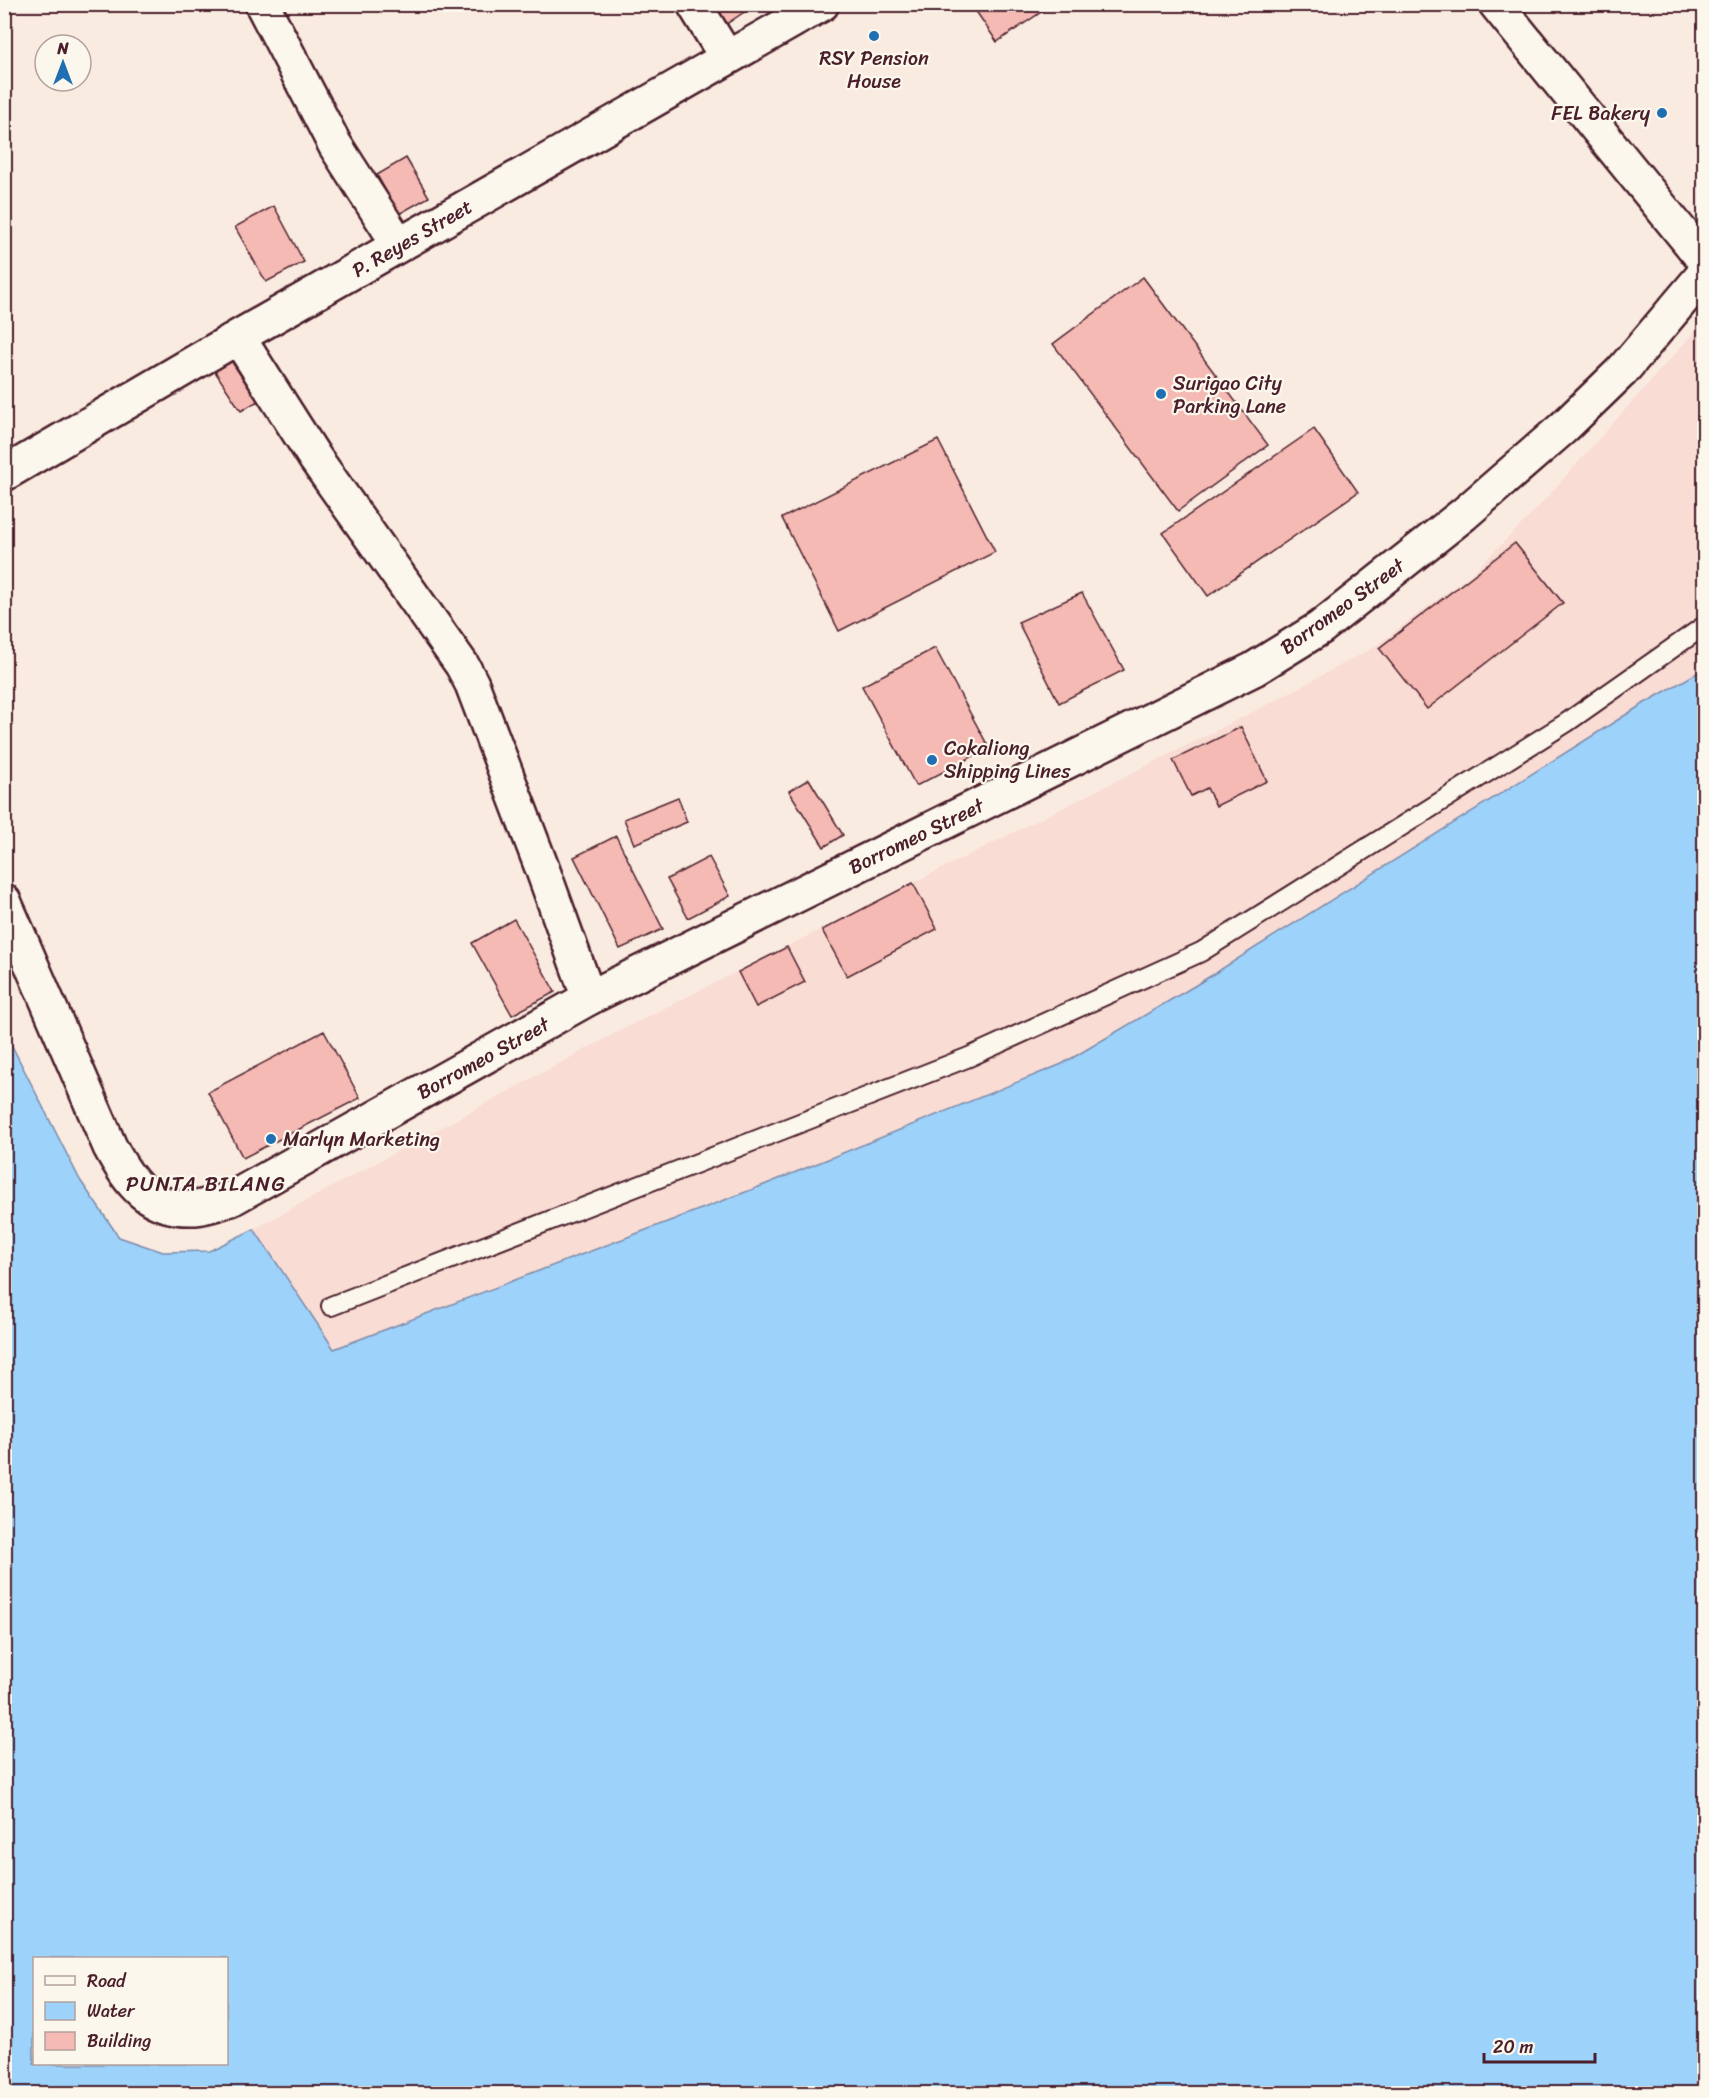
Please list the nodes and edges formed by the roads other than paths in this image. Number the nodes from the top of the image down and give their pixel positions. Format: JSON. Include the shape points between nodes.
{"nodes":[{"id":1,"x":262,"y":4,"type":"edge"},
{"id":2,"x":694,"y":4,"type":"edge"},
{"id":3,"x":822,"y":4,"type":"edge"},
{"id":4,"x":1496,"y":4,"type":"edge"},
{"id":5,"x":727,"y":58,"type":"junction"},
{"id":6,"x":399,"y":245,"type":"junction"},
{"id":7,"x":1704,"y":260,"type":"edge"},
{"id":8,"x":1704,"y":274,"type":"edge"},
{"id":9,"x":238,"y":337,"type":"junction"},
{"id":10,"x":4,"y":474,"type":"edge"},
{"id":11,"x":1704,"y":626,"type":"edge"},
{"id":12,"x":4,"y":902,"type":"edge"},
{"id":13,"x":589,"y":998,"type":"junction"},
{"id":14,"x":331,"y":1306,"type":"dead end"}],
"edges":[{"from":1,"to":6,"type":"street","via":[[335,145]]},
{"from":2,"to":5,"type":"street"},
{"from":3,"to":5,"type":"street","name":"P. Reyes Street"},
{"from":4,"to":7,"type":"street"},
{"from":5,"to":6,"type":"street","name":"P. Reyes Street"},
{"from":6,"to":9,"type":"street","name":"P. Reyes Street"},
{"from":8,"to":13,"type":"street","name":"Borromeo Street","via":[[1622,371],[1563,428],[1464,514],[1320,628],[1243,674]]},
{"from":9,"to":10,"type":"street","name":"P. Reyes Street"},
{"from":9,"to":13,"type":"street","via":[[322,467],[462,665]]},
{"from":11,"to":14,"type":"lane","via":[[1566,723],[1201,952],[969,1057]]},
{"from":12,"to":13,"type":"street","name":"Borromeo Street","via":[[126,1177],[147,1197],[172,1207],[196,1208],[231,1199]]}]}
